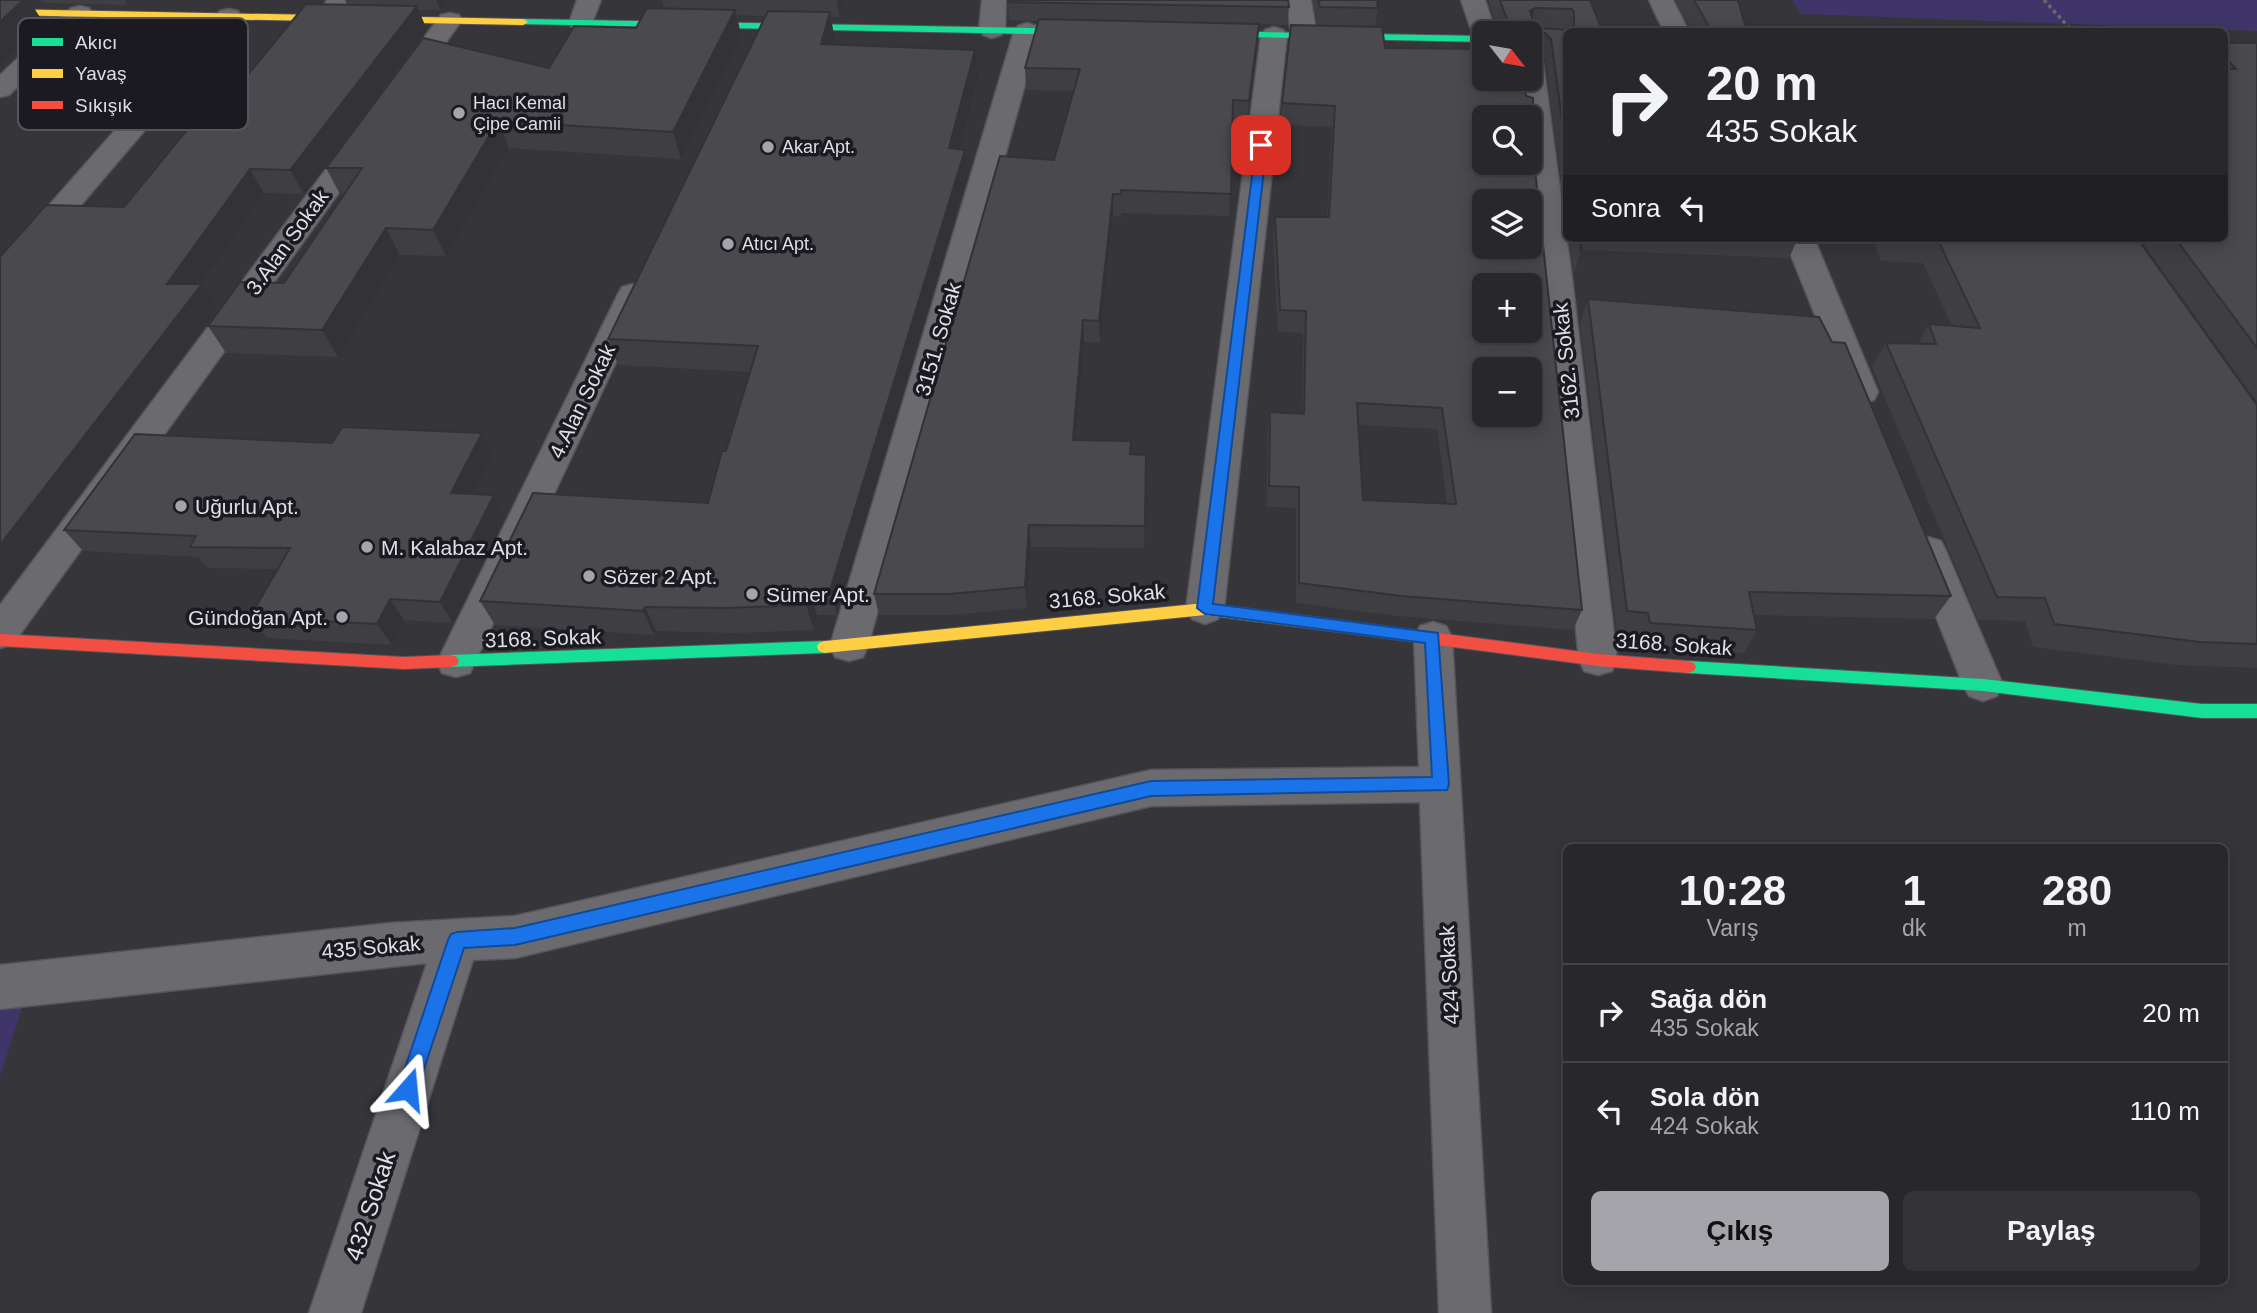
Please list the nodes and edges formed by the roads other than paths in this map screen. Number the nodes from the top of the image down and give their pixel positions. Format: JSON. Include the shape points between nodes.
{"nodes":[{"id":1,"x":994,"y":0,"type":"edge"},
{"id":2,"x":1299,"y":0,"type":"edge"},
{"id":3,"x":1474,"y":0,"type":"edge"},
{"id":4,"x":1661,"y":0,"type":"edge"},
{"id":5,"x":16,"y":8,"type":"edge"},
{"id":6,"x":333,"y":9,"type":"edge"},
{"id":7,"x":585,"y":11,"type":"edge"},
{"id":8,"x":80,"y":13,"type":"junction"},
{"id":9,"x":229,"y":16,"type":"joint"},
{"id":10,"x":75,"y":18,"type":"edge"},
{"id":11,"x":450,"y":20,"type":"junction"},
{"id":12,"x":1480,"y":21,"type":"edge"},
{"id":13,"x":757,"y":26,"type":"edge"},
{"id":14,"x":1675,"y":28,"type":"edge"},
{"id":15,"x":992,"y":30,"type":"junction"},
{"id":16,"x":1027,"y":31,"type":"junction"},
{"id":17,"x":1096,"y":32,"type":"edge"},
{"id":18,"x":1192,"y":34,"type":"edge"},
{"id":19,"x":1289,"y":36,"type":"junction"},
{"id":20,"x":1472,"y":38,"type":"edge"},
{"id":21,"x":18,"y":72,"type":"edge"},
{"id":22,"x":0,"y":89,"type":"edge"},
{"id":23,"x":1534,"y":91,"type":"edge"},
{"id":24,"x":130,"y":130,"type":"edge"},
{"id":25,"x":1801,"y":242,"type":"edge"},
{"id":26,"x":648,"y":263,"type":"edge"},
{"id":27,"x":0,"y":280,"type":"edge"},
{"id":28,"x":1873,"y":417,"type":"edge"},
{"id":29,"x":1915,"y":519,"type":"edge"},
{"id":30,"x":1205,"y":608,"type":"junction"},
{"id":31,"x":0,"y":633,"type":"edge"},
{"id":32,"x":1433,"y":637,"type":"junction"},
{"id":33,"x":0,"y":640,"type":"edge"},
{"id":34,"x":849,"y":646,"type":"junction"},
{"id":35,"x":1598,"y":660,"type":"junction"},
{"id":36,"x":456,"y":662,"type":"junction"},
{"id":37,"x":1983,"y":685,"type":"junction"},
{"id":38,"x":2257,"y":711,"type":"edge"},
{"id":39,"x":1441,"y":784,"type":"junction"},
{"id":40,"x":457,"y":940,"type":"junction"},
{"id":41,"x":0,"y":987,"type":"edge"},
{"id":42,"x":335,"y":1313,"type":"edge"},
{"id":43,"x":1465,"y":1313,"type":"edge"}],
"edges":[{"from":1,"to":15,"type":"street"},
{"from":2,"to":19,"type":"street"},
{"from":3,"to":12,"type":"street"},
{"from":4,"to":14,"type":"street"},
{"from":5,"to":8,"type":"street"},
{"from":6,"to":9,"type":"street"},
{"from":6,"to":11,"type":"street"},
{"from":7,"to":11,"type":"street"},
{"from":7,"to":13,"type":"street"},
{"from":8,"to":9,"type":"street"},
{"from":8,"to":10,"type":"street"},
{"from":11,"to":31,"type":"street","name":"3.Alan Sokak"},
{"from":13,"to":15,"type":"street"},
{"from":15,"to":16,"type":"street"},
{"from":16,"to":17,"type":"street"},
{"from":16,"to":34,"type":"street","name":"3151. Sokak"},
{"from":18,"to":19,"type":"street"},
{"from":19,"to":20,"type":"street"},
{"from":19,"to":30,"type":"street"},
{"from":21,"to":22,"type":"street"},
{"from":23,"to":35,"type":"street","name":"3162. Sokak"},
{"from":24,"to":27,"type":"street"},
{"from":25,"to":28,"type":"street"},
{"from":26,"to":36,"type":"street","name":"4.Alan Sokak"},
{"from":29,"to":37,"type":"street"},
{"from":30,"to":32,"type":"street","name":"3168. Sokak"},
{"from":30,"to":34,"type":"street","name":"3168. Sokak"},
{"from":32,"to":35,"type":"street","name":"3168. Sokak"},
{"from":32,"to":39,"type":"street","name":"424 Sokak"},
{"from":33,"to":36,"type":"street","name":"3168. Sokak","via":[[404,663]]},
{"from":34,"to":36,"type":"street","name":"3168. Sokak"},
{"from":35,"to":37,"type":"street","name":"3168. Sokak"},
{"from":37,"to":38,"type":"street","name":"3168. Sokak","via":[[2202,711]]},
{"from":39,"to":40,"type":"street","name":"435 Sokak","via":[[1151,788],[515,937]]},
{"from":39,"to":43,"type":"street","name":"424 Sokak"},
{"from":40,"to":41,"type":"street","name":"435 Sokak"},
{"from":40,"to":42,"type":"street","name":"432 Sokak"}]}
